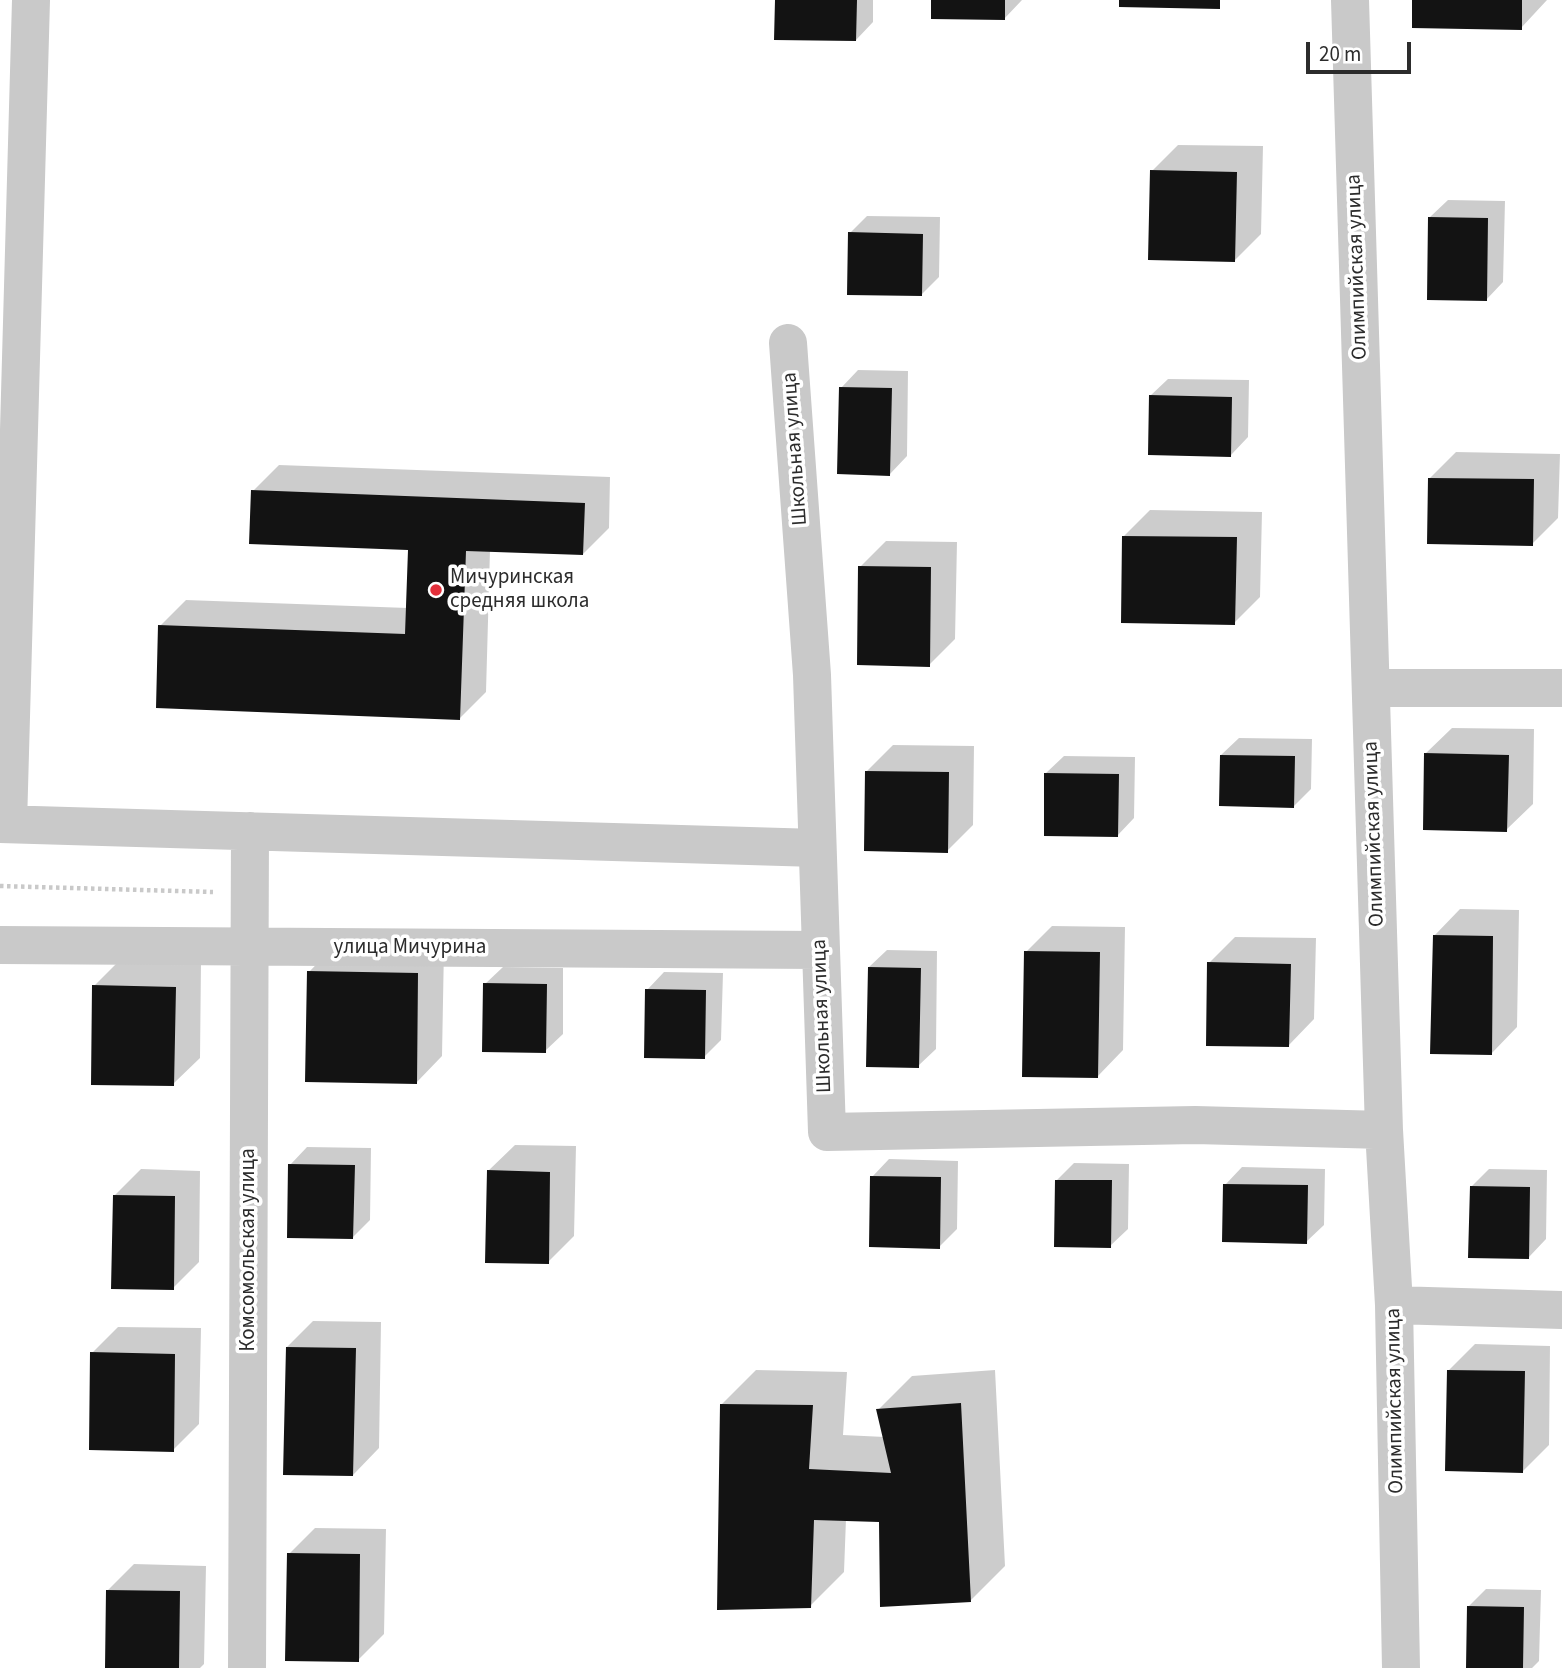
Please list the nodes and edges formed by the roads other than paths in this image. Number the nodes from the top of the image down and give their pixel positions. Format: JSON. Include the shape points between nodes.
{"nodes":[{"id":1,"x":31,"y":0,"type":"edge"},
{"id":2,"x":1350,"y":0,"type":"edge"},
{"id":3,"x":788,"y":343,"type":"dead end"},
{"id":4,"x":9,"y":444,"type":"edge"},
{"id":5,"x":1371,"y":688,"type":"junction"},
{"id":6,"x":1562,"y":688,"type":"edge"},
{"id":7,"x":4,"y":824,"type":"edge"},
{"id":8,"x":250,"y":831,"type":"junction"},
{"id":9,"x":817,"y":848,"type":"junction"},
{"id":10,"x":0,"y":945,"type":"edge"},
{"id":11,"x":251,"y":947,"type":"junction"},
{"id":12,"x":821,"y":950,"type":"junction"},
{"id":13,"x":1384,"y":1130,"type":"junction"},
{"id":14,"x":1395,"y":1305,"type":"junction"},
{"id":15,"x":1562,"y":1310,"type":"edge"},
{"id":16,"x":247,"y":1668,"type":"edge"},
{"id":17,"x":1401,"y":1668,"type":"edge"}],
"edges":[{"from":1,"to":4,"type":"street"},
{"from":2,"to":5,"type":"street","name":"Олимпийская улица"},
{"from":3,"to":9,"type":"street","name":"Школьная улица","via":[[812,675]]},
{"from":4,"to":7,"type":"street"},
{"from":5,"to":6,"type":"street"},
{"from":5,"to":13,"type":"street","name":"Олимпийская улица"},
{"from":7,"to":8,"type":"street"},
{"from":8,"to":9,"type":"street"},
{"from":8,"to":11,"type":"street","name":"Комсомольская улица"},
{"from":9,"to":12,"type":"street","name":"Школьная улица"},
{"from":10,"to":11,"type":"street","name":"улица Мичурина"},
{"from":11,"to":12,"type":"street","name":"улица Мичурина"},
{"from":11,"to":16,"type":"street","name":"Комсомольская улица"},
{"from":12,"to":13,"type":"street","name":"Школьная улица","via":[[827,1132],[1195,1125]]},
{"from":13,"to":14,"type":"street","name":"Олимпийская улица"},
{"from":14,"to":15,"type":"street"},
{"from":14,"to":17,"type":"street","name":"Олимпийская улица"}]}
